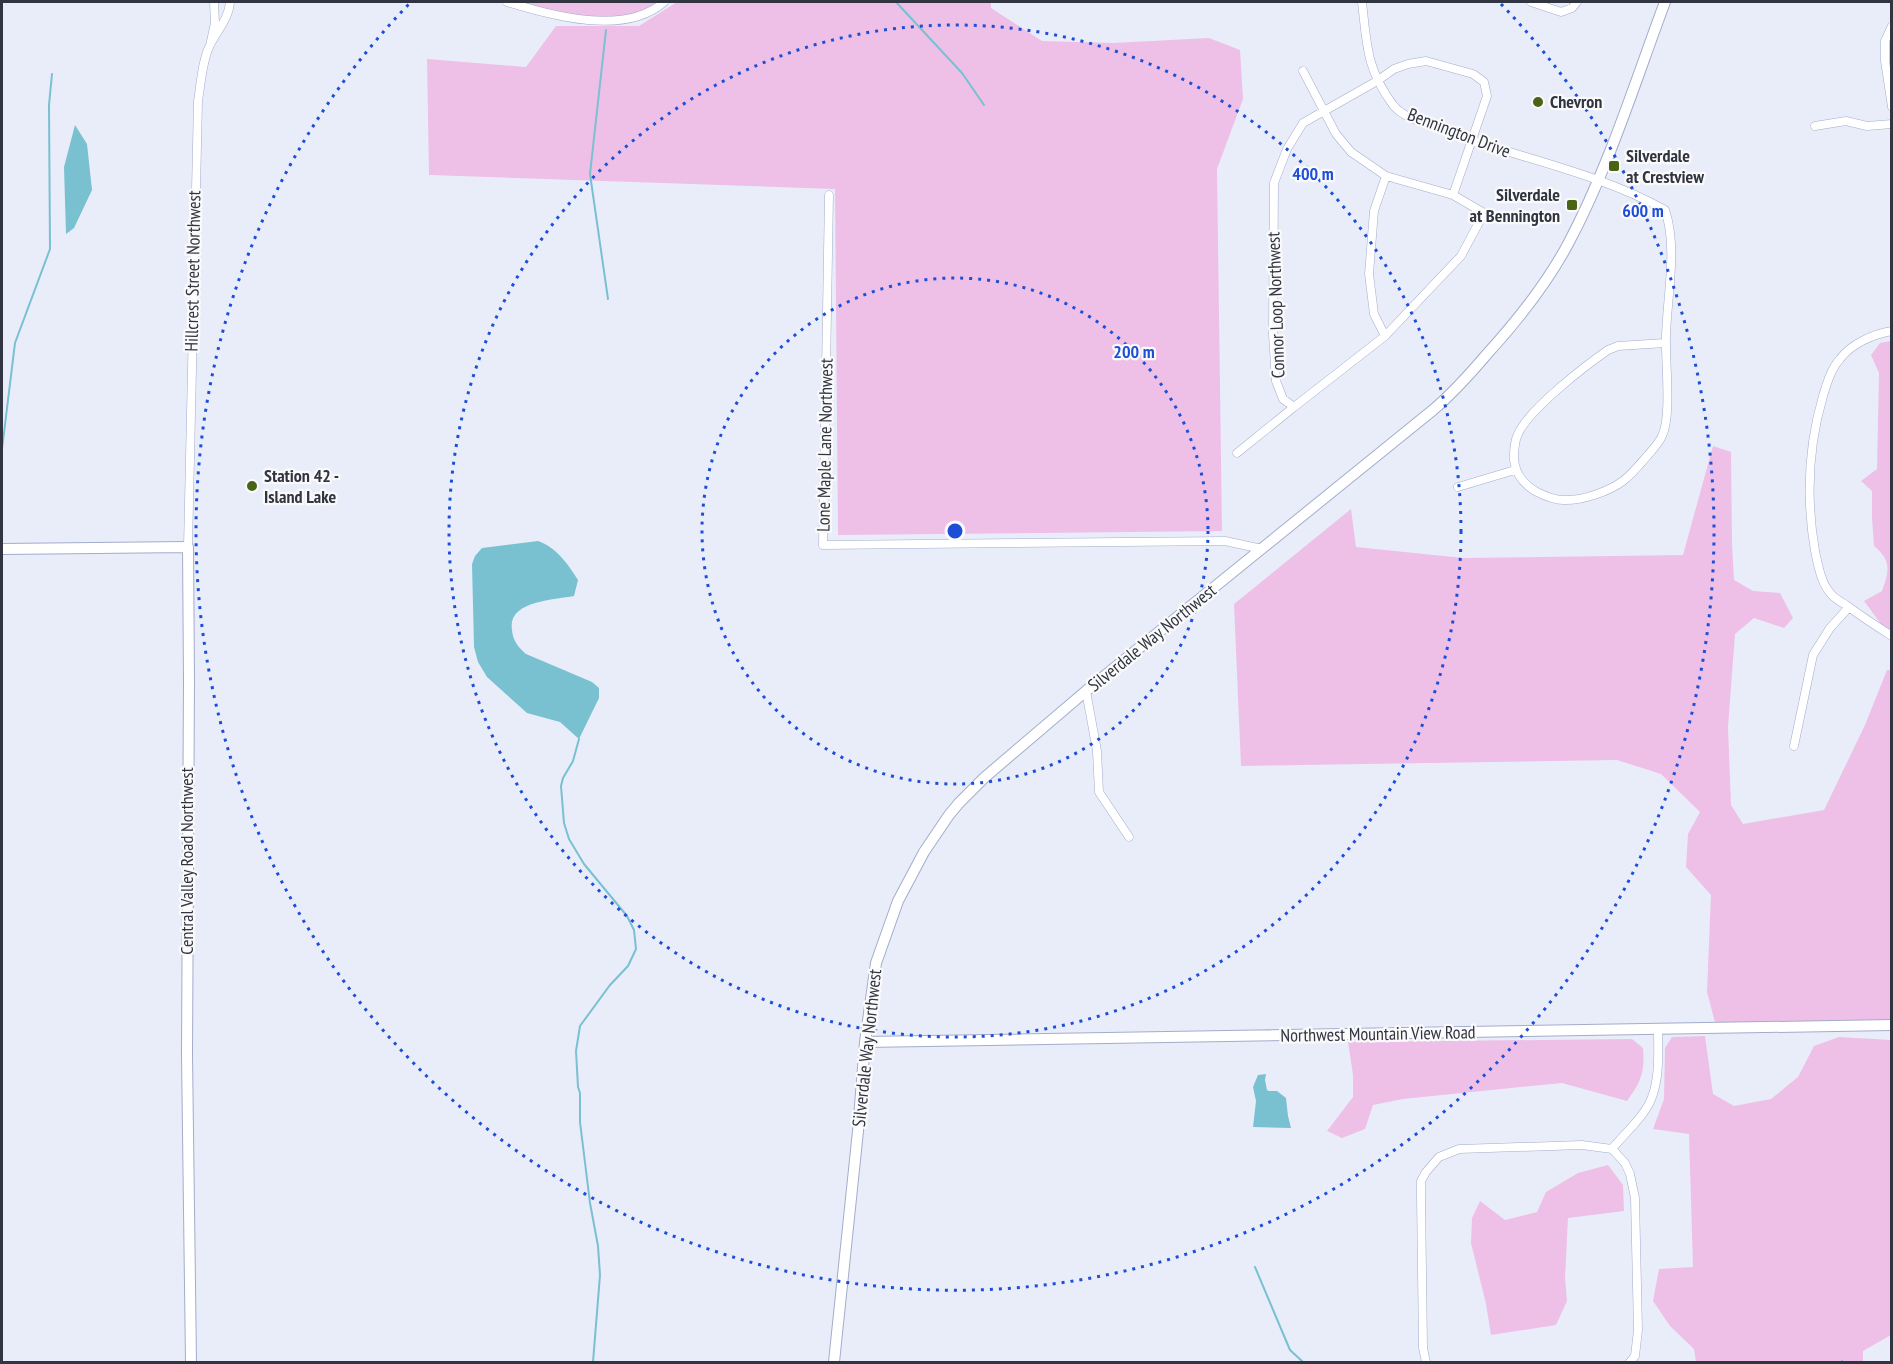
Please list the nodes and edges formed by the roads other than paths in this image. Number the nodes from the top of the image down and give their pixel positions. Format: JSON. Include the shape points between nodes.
{"nodes":[{"id":1,"x":214,"y":2,"type":"edge"},
{"id":2,"x":230,"y":2,"type":"edge"},
{"id":3,"x":507,"y":2,"type":"edge"},
{"id":4,"x":664,"y":2,"type":"edge"},
{"id":5,"x":1362,"y":2,"type":"edge"},
{"id":6,"x":1531,"y":2,"type":"edge"},
{"id":7,"x":1576,"y":2,"type":"edge"},
{"id":8,"x":1665,"y":2,"type":"edge"},
{"id":9,"x":1892,"y":26,"type":"edge"},
{"id":10,"x":210,"y":45,"type":"junction"},
{"id":11,"x":1304,"y":71,"type":"dead end"},
{"id":12,"x":1377,"y":81,"type":"junction"},
{"id":13,"x":1892,"y":107,"type":"edge"},
{"id":14,"x":1323,"y":110,"type":"junction"},
{"id":15,"x":1892,"y":124,"type":"edge"},
{"id":16,"x":1815,"y":126,"type":"dead end"},
{"id":17,"x":1472,"y":141,"type":"junction"},
{"id":18,"x":1386,"y":176,"type":"junction"},
{"id":19,"x":1598,"y":180,"type":"junction"},
{"id":20,"x":829,"y":195,"type":"dead end"},
{"id":21,"x":1454,"y":195,"type":"junction"},
{"id":22,"x":1892,"y":331,"type":"edge"},
{"id":23,"x":1385,"y":336,"type":"junction"},
{"id":24,"x":1665,"y":343,"type":"junction"},
{"id":25,"x":1294,"y":407,"type":"junction"},
{"id":26,"x":1237,"y":453,"type":"dead end"},
{"id":27,"x":1515,"y":470,"type":"junction"},
{"id":28,"x":1458,"y":487,"type":"dead end"},
{"id":29,"x":188,"y":547,"type":"junction"},
{"id":30,"x":2,"y":549,"type":"edge"},
{"id":31,"x":1262,"y":549,"type":"junction"},
{"id":32,"x":1849,"y":607,"type":"junction"},
{"id":33,"x":1892,"y":636,"type":"edge"},
{"id":34,"x":1086,"y":691,"type":"junction"},
{"id":35,"x":1794,"y":746,"type":"dead end"},
{"id":36,"x":1129,"y":837,"type":"dead end"},
{"id":37,"x":1892,"y":1025,"type":"edge"},
{"id":38,"x":1658,"y":1028,"type":"junction"},
{"id":39,"x":865,"y":1042,"type":"junction"},
{"id":40,"x":1612,"y":1149,"type":"junction"},
{"id":41,"x":191,"y":1362,"type":"edge"},
{"id":42,"x":834,"y":1362,"type":"edge"},
{"id":43,"x":1426,"y":1362,"type":"edge"},
{"id":44,"x":1630,"y":1362,"type":"edge"}],
"edges":[{"from":1,"to":10,"type":"street"},
{"from":2,"to":10,"type":"street","name":"Hillcrest Street Northwest"},
{"from":3,"to":4,"type":"street","via":[[549,14],[615,21],[644,14]]},
{"from":5,"to":12,"type":"street","name":"Bennington Drive","via":[[1368,58]]},
{"from":6,"to":7,"type":"street","via":[[1561,12]]},
{"from":8,"to":19,"type":"main road","name":"Silverdale Way Northwest"},
{"from":9,"to":13,"type":"street","via":[[1885,41],[1885,61]]},
{"from":10,"to":29,"type":"street","name":"Hillcrest Street Northwest","via":[[198,101],[196,142]]},
{"from":11,"to":14,"type":"street"},
{"from":12,"to":14,"type":"street","name":"Connor Loop Northwest"},
{"from":12,"to":17,"type":"street","name":"Bennington Drive","via":[[1394,106],[1411,117]]},
{"from":12,"to":17,"type":"street","name":"Connor Loop Northwest","via":[[1394,69],[1426,61],[1473,74],[1484,82],[1487,96]]},
{"from":14,"to":18,"type":"street","via":[[1351,152]]},
{"from":14,"to":25,"type":"street","name":"Connor Loop Northwest","via":[[1303,123],[1287,149],[1274,183],[1276,381],[1283,399]]},
{"from":15,"to":16,"type":"street","via":[[1867,126],[1846,122]]},
{"from":17,"to":19,"type":"street","name":"Bennington Drive"},
{"from":17,"to":21,"type":"street","name":"Connor Loop Northwest"},
{"from":18,"to":21,"type":"street"},
{"from":18,"to":23,"type":"street","via":[[1374,211],[1369,274],[1374,314]]},
{"from":19,"to":24,"type":"street","name":"Bennington Drive","via":[[1665,210],[1671,226],[1672,248]]},
{"from":19,"to":31,"type":"main road","name":"Silverdale Way Northwest","via":[[1567,246],[1530,304],[1459,386]]},
{"from":20,"to":31,"type":"street","name":"Lone Maple Lane Northwest","via":[[824,544],[1225,541]]},
{"from":21,"to":23,"type":"street","name":"Connor Loop Northwest","via":[[1484,213],[1461,256]]},
{"from":22,"to":32,"type":"street","via":[[1866,339],[1841,357],[1827,384],[1813,438],[1809,498],[1817,561],[1831,594]]},
{"from":23,"to":25,"type":"street","name":"Connor Loop Northwest"},
{"from":24,"to":27,"type":"street","via":[[1608,350],[1552,395],[1518,432]]},
{"from":24,"to":27,"type":"street","via":[[1665,429],[1657,445],[1621,482],[1606,490],[1563,500],[1528,487]]},
{"from":25,"to":26,"type":"street"},
{"from":27,"to":28,"type":"street"},
{"from":29,"to":30,"type":"main road"},
{"from":29,"to":41,"type":"main road","name":"Central Valley Road Northwest"},
{"from":31,"to":34,"type":"main road","name":"Silverdale Way Northwest"},
{"from":32,"to":33,"type":"street"},
{"from":32,"to":35,"type":"street","via":[[1813,655]]},
{"from":34,"to":36,"type":"street","via":[[1097,751],[1099,792]]},
{"from":34,"to":39,"type":"main road","name":"Silverdale Way Northwest","via":[[971,791],[924,852],[898,901],[881,945]]},
{"from":37,"to":38,"type":"main road","name":"Northwest Mountain View Road"},
{"from":38,"to":39,"type":"main road","name":"Northwest Mountain View Road"},
{"from":38,"to":40,"type":"street","via":[[1657,1078],[1652,1098]]},
{"from":39,"to":42,"type":"main road","name":"Silverdale Way Northwest"},
{"from":40,"to":43,"type":"street","via":[[1582,1145],[1459,1149],[1439,1157],[1421,1181]]},
{"from":40,"to":44,"type":"street","via":[[1625,1162],[1635,1198],[1638,1330],[1635,1356]]}]}
